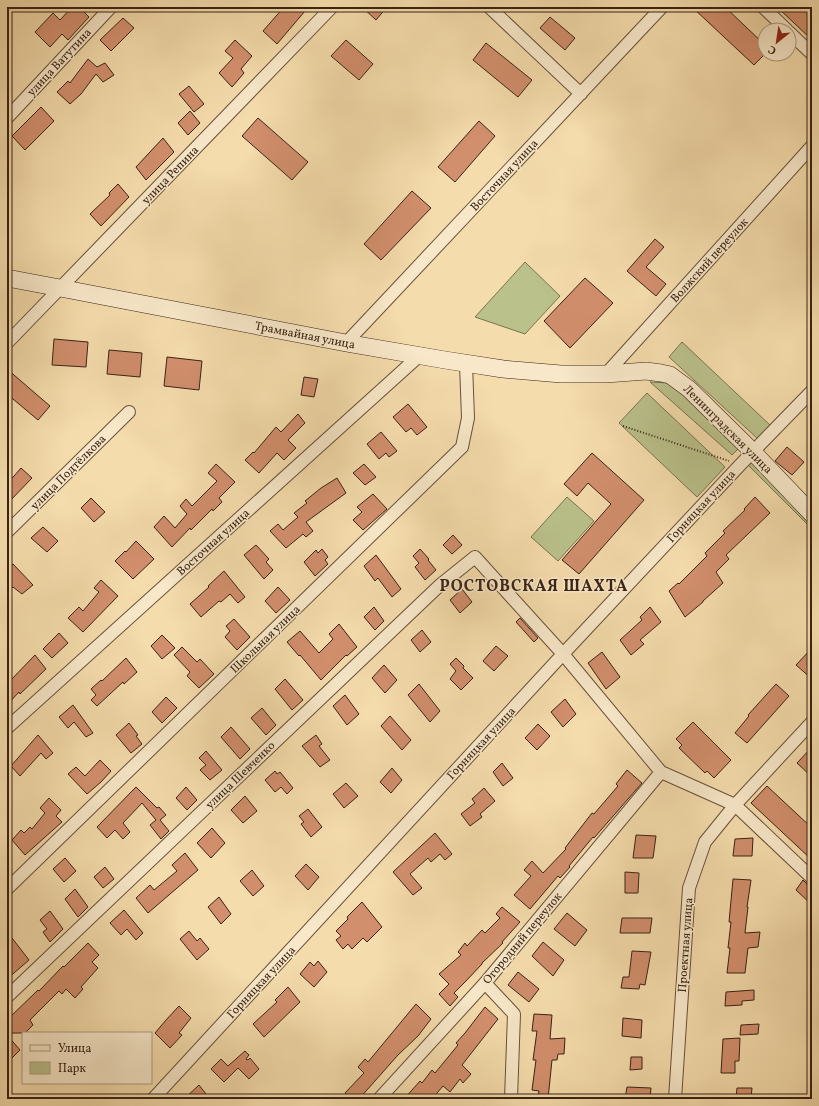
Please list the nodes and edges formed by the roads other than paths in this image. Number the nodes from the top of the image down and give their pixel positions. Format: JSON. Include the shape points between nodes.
{"nodes":[{"id":1,"x":111,"y":7,"type":"edge"},
{"id":2,"x":332,"y":7,"type":"edge"},
{"id":3,"x":489,"y":7,"type":"edge"},
{"id":4,"x":662,"y":7,"type":"edge"},
{"id":5,"x":763,"y":7,"type":"edge"},
{"id":6,"x":779,"y":22,"type":"edge"},
{"id":7,"x":797,"y":40,"type":"edge"},
{"id":8,"x":812,"y":54,"type":"edge"},
{"id":9,"x":581,"y":94,"type":"junction"},
{"id":10,"x":7,"y":118,"type":"edge"},
{"id":11,"x":812,"y":146,"type":"edge"},
{"id":12,"x":7,"y":278,"type":"edge"},
{"id":13,"x":60,"y":288,"type":"junction"},
{"id":14,"x":7,"y":343,"type":"edge"},
{"id":15,"x":346,"y":343,"type":"junction"},
{"id":16,"x":419,"y":356,"type":"junction"},
{"id":17,"x":466,"y":364,"type":"junction"},
{"id":18,"x":606,"y":374,"type":"junction"},
{"id":19,"x":812,"y":392,"type":"edge"},
{"id":20,"x":129,"y":412,"type":"dead end"},
{"id":21,"x":753,"y":452,"type":"junction"},
{"id":22,"x":812,"y":514,"type":"edge"},
{"id":23,"x":7,"y":532,"type":"edge"},
{"id":24,"x":563,"y":654,"type":"junction"},
{"id":25,"x":812,"y":722,"type":"edge"},
{"id":26,"x":7,"y":728,"type":"edge"},
{"id":27,"x":661,"y":772,"type":"junction"},
{"id":28,"x":735,"y":805,"type":"junction"},
{"id":29,"x":812,"y":878,"type":"edge"},
{"id":30,"x":7,"y":889,"type":"edge"},
{"id":31,"x":485,"y":983,"type":"junction"},
{"id":32,"x":7,"y":997,"type":"edge"},
{"id":33,"x":153,"y":1099,"type":"edge"},
{"id":34,"x":380,"y":1099,"type":"edge"},
{"id":35,"x":511,"y":1099,"type":"edge"},
{"id":36,"x":675,"y":1099,"type":"edge"}],
"edges":[{"from":1,"to":10,"type":"street","name":"улица Ватутина"},
{"from":2,"to":13,"type":"street","name":"улица Репина"},
{"from":3,"to":9,"type":"street"},
{"from":4,"to":9,"type":"street","name":"Восточная улица"},
{"from":5,"to":6,"type":"street"},
{"from":7,"to":8,"type":"street"},
{"from":9,"to":15,"type":"street","name":"Восточная улица"},
{"from":11,"to":18,"type":"street","name":"Волжский переулок"},
{"from":12,"to":13,"type":"street","name":"Трамвайная улица"},
{"from":13,"to":14,"type":"street","name":"улица Репина"},
{"from":13,"to":15,"type":"street","name":"Трамвайная улица"},
{"from":15,"to":16,"type":"street","name":"Трамвайная улица"},
{"from":16,"to":17,"type":"street","name":"Трамвайная улица"},
{"from":16,"to":26,"type":"street","name":"Восточная улица"},
{"from":17,"to":18,"type":"street","name":"Трамвайная улица","via":[[533,372]]},
{"from":17,"to":30,"type":"street","name":"Школьная улица","via":[[468,418],[462,447]]},
{"from":18,"to":21,"type":"street","name":"Ленинградская улица","via":[[646,371],[670,376],[689,389]]},
{"from":19,"to":21,"type":"street","name":"Горняцкая улица"},
{"from":20,"to":23,"type":"street","name":"улица Подтёлкова"},
{"from":21,"to":22,"type":"street","name":"Ленинградская улица"},
{"from":21,"to":24,"type":"street","name":"Горняцкая улица"},
{"from":24,"to":27,"type":"street"},
{"from":24,"to":32,"type":"street","name":"улица Шевченко","via":[[475,557],[438,586]]},
{"from":24,"to":33,"type":"street","name":"Горняцкая улица"},
{"from":25,"to":28,"type":"street","name":"Проектная улица"},
{"from":27,"to":28,"type":"street"},
{"from":27,"to":31,"type":"street","name":"Огородний переулок"},
{"from":28,"to":29,"type":"street"},
{"from":28,"to":36,"type":"street","name":"Проектная улица","via":[[705,842],[689,888]]},
{"from":31,"to":34,"type":"street","name":"Огородний переулок"},
{"from":31,"to":35,"type":"street","via":[[514,1014]]}]}
